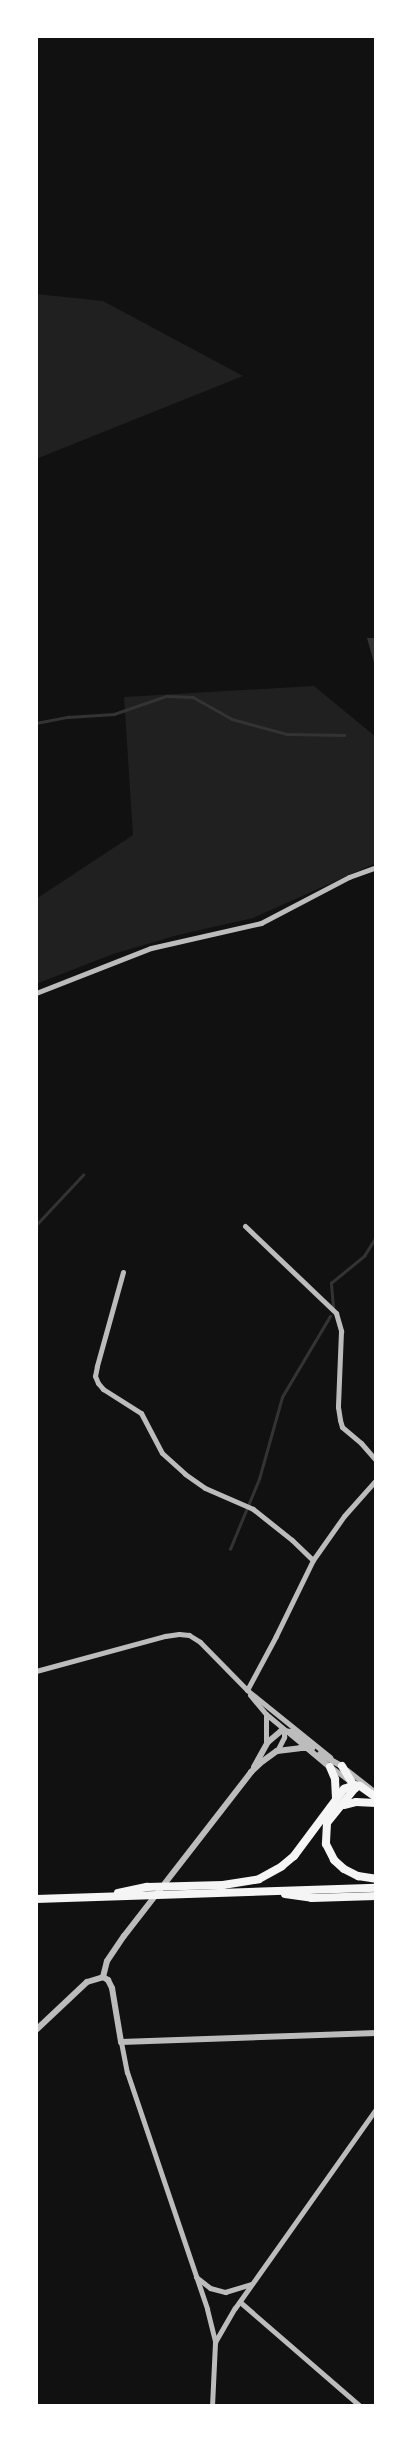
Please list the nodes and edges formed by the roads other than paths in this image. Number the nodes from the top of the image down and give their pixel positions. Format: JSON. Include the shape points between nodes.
{"nodes":[{"id":1,"x":376,"y":867,"type":"edge"},
{"id":2,"x":36,"y":993,"type":"edge"},
{"id":3,"x":245,"y":1226,"type":"dead end"},
{"id":4,"x":123,"y":1272,"type":"dead end"},
{"id":5,"x":376,"y":1460,"type":"edge"},
{"id":6,"x":376,"y":1480,"type":"edge"},
{"id":7,"x":313,"y":1560,"type":"junction"},
{"id":8,"x":36,"y":1671,"type":"edge"},
{"id":9,"x":247,"y":1690,"type":"junction"},
{"id":10,"x":266,"y":1714,"type":"junction"},
{"id":11,"x":276,"y":1714,"type":"junction"},
{"id":12,"x":284,"y":1731,"type":"junction"},
{"id":13,"x":266,"y":1745,"type":"junction"},
{"id":14,"x":307,"y":1748,"type":"junction"},
{"id":15,"x":277,"y":1751,"type":"junction"},
{"id":16,"x":332,"y":1763,"type":"junction"},
{"id":17,"x":342,"y":1766,"type":"junction"},
{"id":18,"x":251,"y":1772,"type":"junction"},
{"id":19,"x":354,"y":1785,"type":"junction"},
{"id":20,"x":376,"y":1793,"type":"edge"},
{"id":21,"x":376,"y":1797,"type":"edge"},
{"id":22,"x":336,"y":1798,"type":"junction"},
{"id":23,"x":376,"y":1802,"type":"edge"},
{"id":24,"x":344,"y":1805,"type":"junction"},
{"id":25,"x":376,"y":1879,"type":"edge"},
{"id":26,"x":376,"y":1888,"type":"edge"},
{"id":27,"x":276,"y":1891,"type":"junction"},
{"id":28,"x":376,"y":1896,"type":"edge"},
{"id":29,"x":109,"y":1897,"type":"junction"},
{"id":30,"x":36,"y":1899,"type":"edge"},
{"id":31,"x":102,"y":1976,"type":"junction"},
{"id":32,"x":36,"y":2030,"type":"edge"},
{"id":33,"x":376,"y":2033,"type":"edge"},
{"id":34,"x":121,"y":2042,"type":"junction"},
{"id":35,"x":376,"y":2109,"type":"edge"},
{"id":36,"x":195,"y":2276,"type":"junction"},
{"id":37,"x":253,"y":2284,"type":"junction"},
{"id":38,"x":240,"y":2302,"type":"junction"},
{"id":39,"x":215,"y":2342,"type":"junction"},
{"id":40,"x":212,"y":2406,"type":"edge"},
{"id":41,"x":360,"y":2406,"type":"edge"}],
"edges":[{"from":1,"to":2,"type":"street","via":[[349,877],[261,923],[151,948]]},
{"from":3,"to":5,"type":"street","via":[[336,1313],[341,1332],[340,1420],[342,1427]]},
{"from":4,"to":7,"type":"street","via":[[97,1366],[95,1376],[98,1383],[141,1413],[162,1453],[185,1474],[204,1488],[253,1509]]},
{"from":6,"to":7,"type":"street","via":[[344,1516]]},
{"from":7,"to":9,"type":"street"},
{"from":8,"to":9,"type":"street","via":[[179,1634],[200,1642]]},
{"from":9,"to":10,"type":"street"},
{"from":9,"to":11,"type":"street"},
{"from":10,"to":12,"type":"street"},
{"from":10,"to":13,"type":"street"},
{"from":11,"to":12,"type":"street"},
{"from":11,"to":16,"type":"street"},
{"from":12,"to":13,"type":"street","via":[[278,1732]]},
{"from":12,"to":14,"type":"street"},
{"from":12,"to":15,"type":"street"},
{"from":12,"to":16,"type":"street","via":[[292,1732]]},
{"from":13,"to":18,"type":"street"},
{"from":14,"to":15,"type":"street"},
{"from":14,"to":16,"type":"street"},
{"from":15,"to":18,"type":"street"},
{"from":16,"to":17,"type":"street"},
{"from":16,"to":19,"type":"street"},
{"from":16,"to":22,"type":"main road"},
{"from":17,"to":19,"type":"main road"},
{"from":17,"to":20,"type":"street"},
{"from":18,"to":31,"type":"street","via":[[108,1957]]},
{"from":19,"to":21,"type":"main road"},
{"from":19,"to":22,"type":"main road","via":[[344,1789]]},
{"from":19,"to":23,"type":"street"},
{"from":19,"to":24,"type":"main road","via":[[354,1791]]},
{"from":22,"to":29,"type":"main road","via":[[294,1856],[259,1879],[223,1885],[140,1888]]},
{"from":23,"to":24,"type":"main road"},
{"from":24,"to":25,"type":"main road","via":[[327,1823],[325,1838],[330,1853],[348,1872]]},
{"from":26,"to":27,"type":"main road"},
{"from":27,"to":28,"type":"main road","via":[[306,1898]]},
{"from":27,"to":29,"type":"main road"},
{"from":29,"to":30,"type":"main road"},
{"from":31,"to":32,"type":"street","via":[[87,1982]]},
{"from":31,"to":34,"type":"street","via":[[112,1988]]},
{"from":33,"to":34,"type":"street"},
{"from":34,"to":36,"type":"street","via":[[127,2072]]},
{"from":35,"to":37,"type":"street"},
{"from":36,"to":37,"type":"street","via":[[210,2288],[225,2292]]},
{"from":36,"to":39,"type":"street"},
{"from":37,"to":38,"type":"street"},
{"from":38,"to":39,"type":"street"},
{"from":38,"to":41,"type":"street"},
{"from":39,"to":40,"type":"street"}]}
